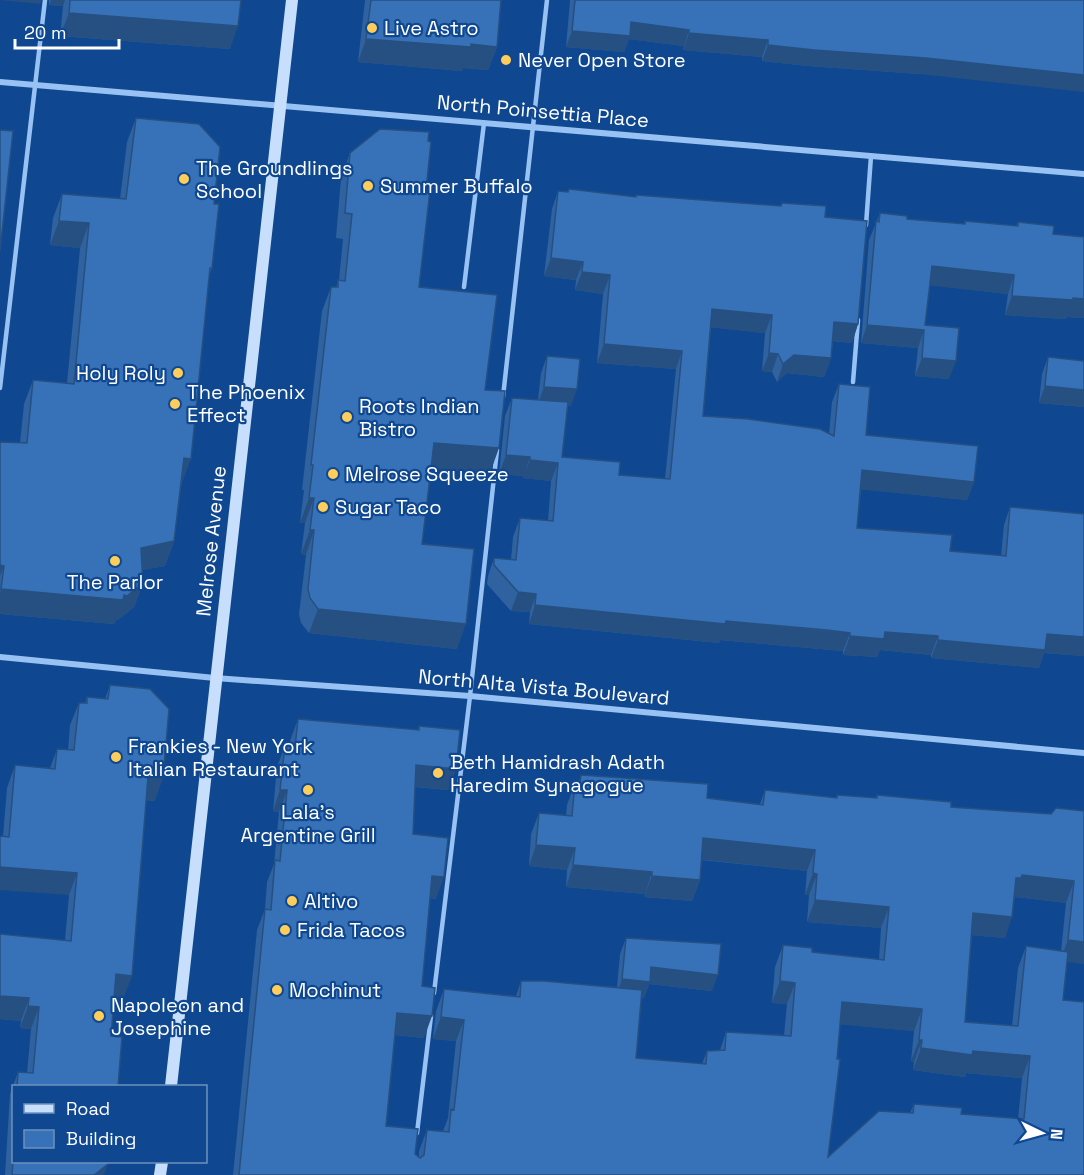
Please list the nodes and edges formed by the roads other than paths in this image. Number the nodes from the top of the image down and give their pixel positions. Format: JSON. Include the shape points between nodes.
{"nodes":[{"id":1,"x":45,"y":0,"type":"edge"},
{"id":2,"x":292,"y":0,"type":"edge"},
{"id":3,"x":548,"y":0,"type":"edge"},
{"id":4,"x":0,"y":82,"type":"edge"},
{"id":5,"x":35,"y":85,"type":"junction"},
{"id":6,"x":279,"y":105,"type":"junction"},
{"id":7,"x":484,"y":123,"type":"junction"},
{"id":8,"x":533,"y":126,"type":"junction"},
{"id":9,"x":872,"y":156,"type":"junction"},
{"id":10,"x":1084,"y":174,"type":"edge"},
{"id":11,"x":866,"y":228,"type":"edge"},
{"id":12,"x":464,"y":287,"type":"dead end"},
{"id":13,"x":859,"y":311,"type":"edge"},
{"id":14,"x":853,"y":382,"type":"dead end"},
{"id":15,"x":0,"y":388,"type":"edge"},
{"id":16,"x":502,"y":409,"type":"edge"},
{"id":17,"x":498,"y":444,"type":"edge"},
{"id":18,"x":0,"y":657,"type":"edge"},
{"id":19,"x":215,"y":678,"type":"junction"},
{"id":20,"x":470,"y":696,"type":"junction"},
{"id":21,"x":1084,"y":753,"type":"edge"},
{"id":22,"x":433,"y":999,"type":"edge"},
{"id":23,"x":432,"y":1011,"type":"edge"},
{"id":24,"x":171,"y":1085,"type":"edge"},
{"id":25,"x":416,"y":1140,"type":"edge"}],
"edges":[{"from":1,"to":5,"type":"lane"},
{"from":2,"to":6,"type":"main road","name":"Melrose Avenue"},
{"from":3,"to":8,"type":"lane"},
{"from":4,"to":5,"type":"street","name":"North Poinsettia Place"},
{"from":5,"to":6,"type":"street","name":"North Poinsettia Place"},
{"from":5,"to":15,"type":"lane"},
{"from":6,"to":7,"type":"street","name":"North Poinsettia Place"},
{"from":6,"to":19,"type":"main road","name":"Melrose Avenue"},
{"from":7,"to":8,"type":"street","name":"North Poinsettia Place"},
{"from":7,"to":12,"type":"lane"},
{"from":8,"to":9,"type":"street","name":"North Poinsettia Place"},
{"from":8,"to":16,"type":"lane"},
{"from":9,"to":10,"type":"street","name":"North Poinsettia Place"},
{"from":9,"to":11,"type":"lane"},
{"from":13,"to":14,"type":"lane"},
{"from":17,"to":20,"type":"lane"},
{"from":18,"to":19,"type":"street","name":"North Alta Vista Boulevard"},
{"from":19,"to":20,"type":"street","name":"North Alta Vista Boulevard"},
{"from":19,"to":24,"type":"main road","name":"Melrose Avenue"},
{"from":20,"to":21,"type":"street","name":"North Alta Vista Boulevard"},
{"from":20,"to":22,"type":"lane"},
{"from":23,"to":25,"type":"lane"}]}
